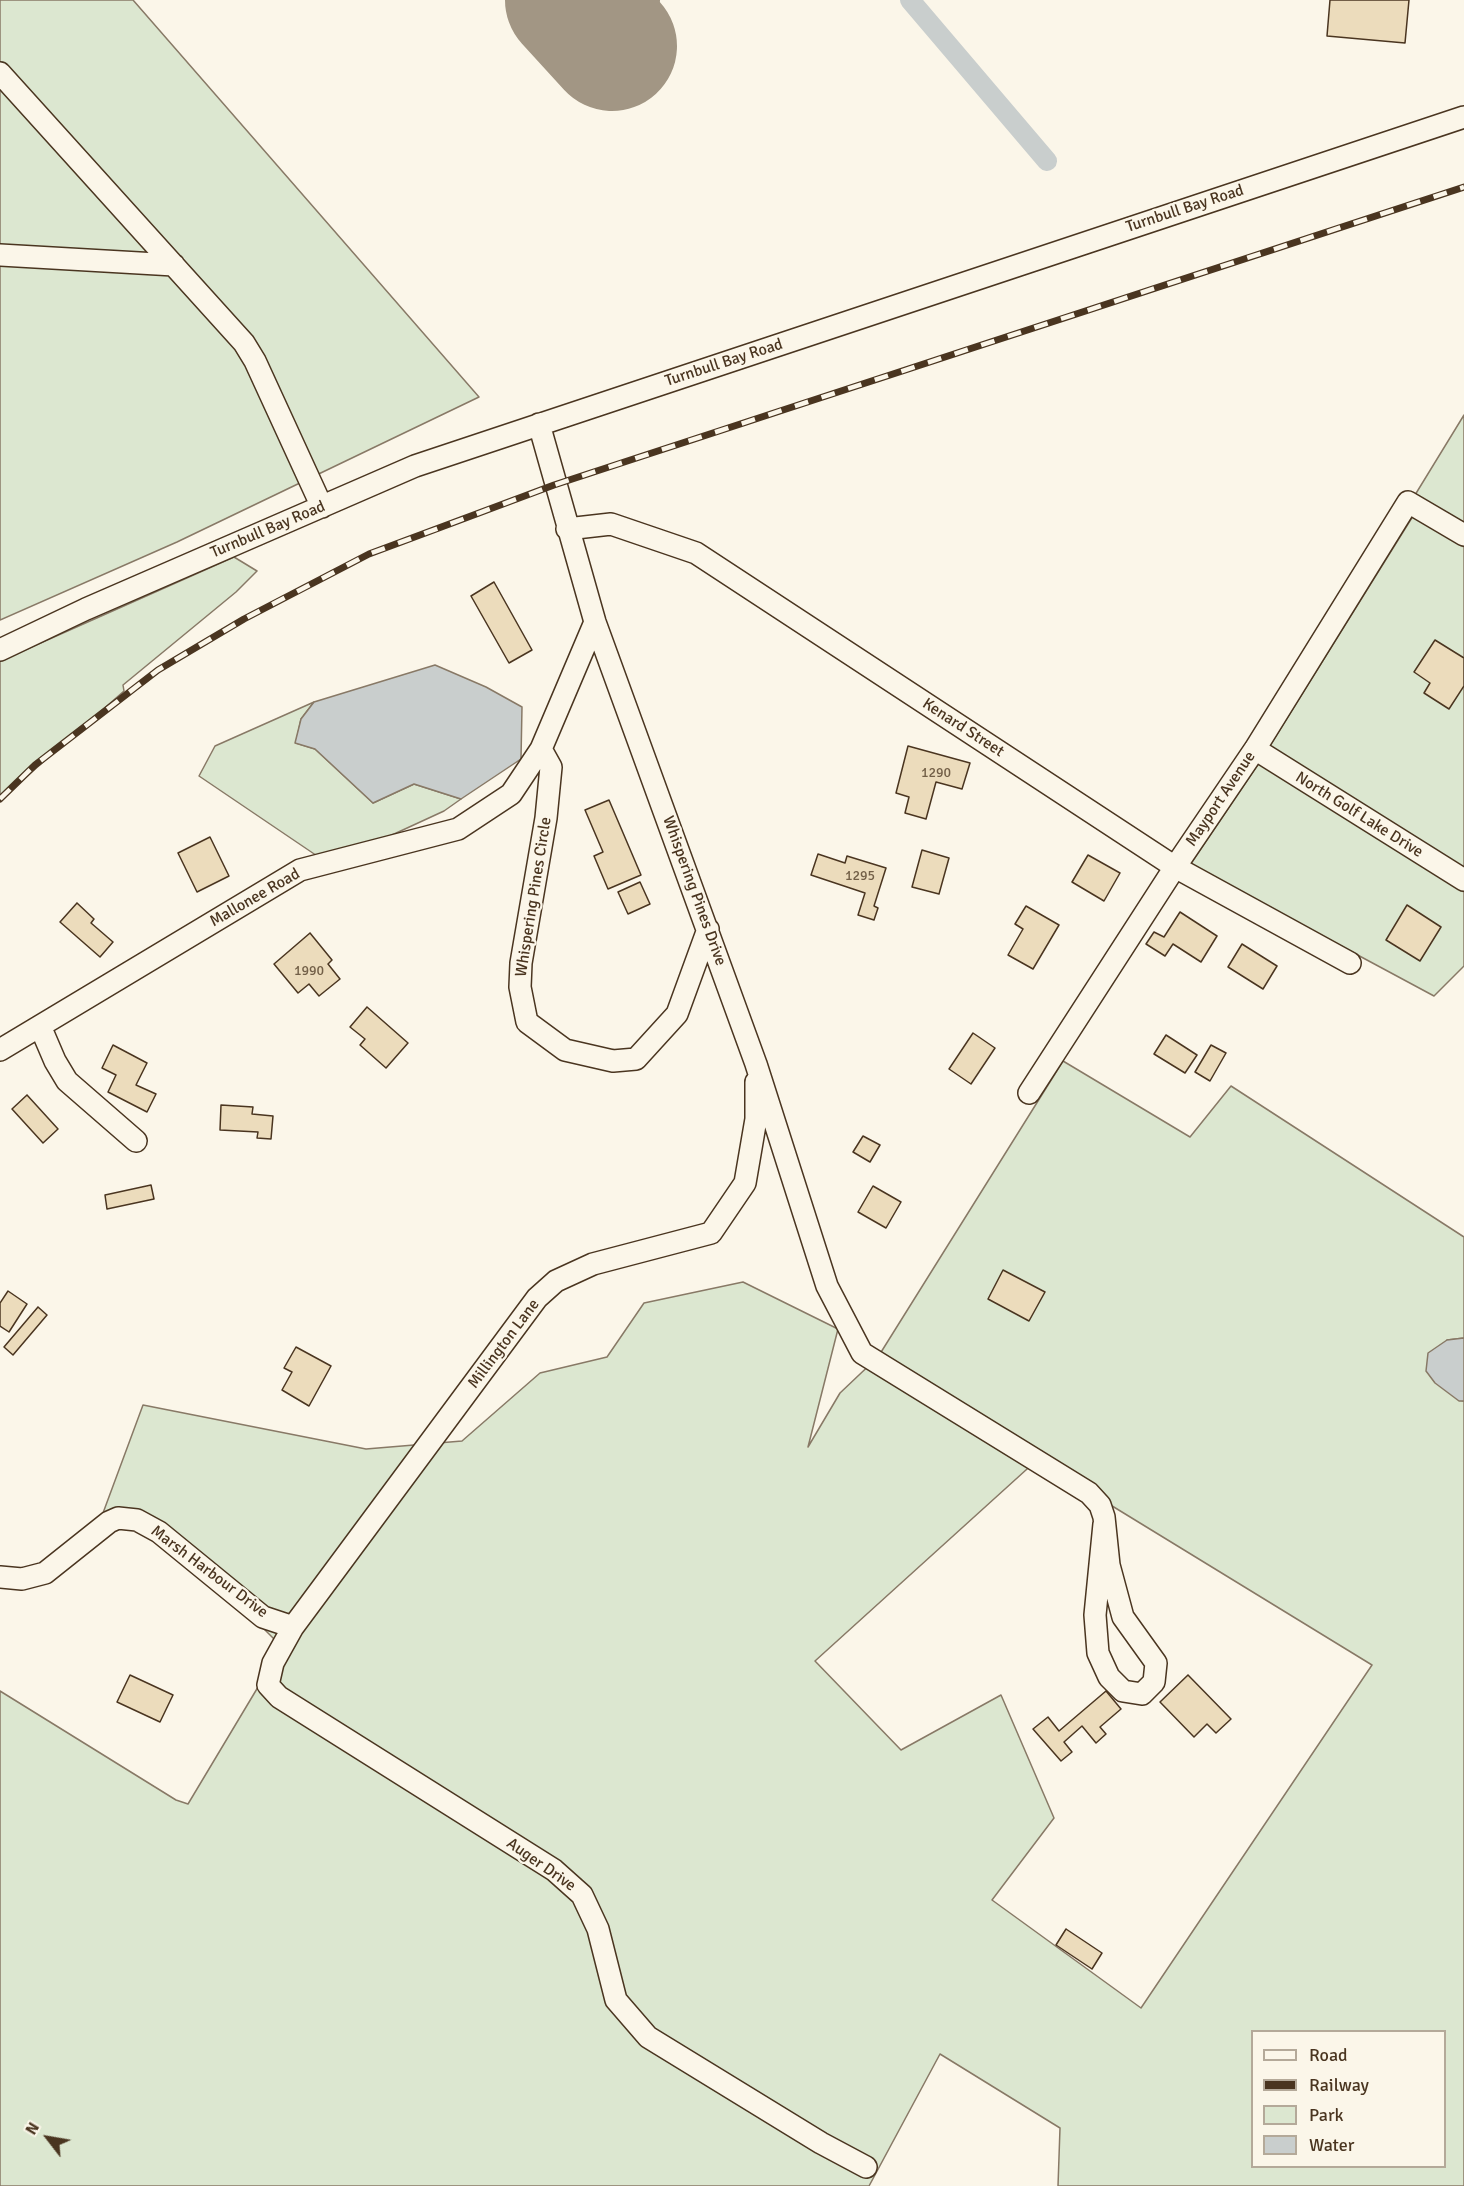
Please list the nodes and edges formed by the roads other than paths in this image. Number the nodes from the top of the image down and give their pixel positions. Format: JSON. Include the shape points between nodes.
{"nodes":[{"id":1,"x":0,"y":73,"type":"edge"},
{"id":2,"x":1464,"y":117,"type":"edge"},
{"id":3,"x":0,"y":255,"type":"edge"},
{"id":4,"x":174,"y":265,"type":"junction"},
{"id":5,"x":539,"y":424,"type":"junction"},
{"id":6,"x":322,"y":507,"type":"junction"},
{"id":7,"x":567,"y":530,"type":"junction"},
{"id":8,"x":1464,"y":535,"type":"edge"},
{"id":9,"x":595,"y":622,"type":"junction"},
{"id":10,"x":0,"y":650,"type":"edge"},
{"id":11,"x":542,"y":749,"type":"junction"},
{"id":12,"x":1255,"y":749,"type":"junction"},
{"id":13,"x":1175,"y":867,"type":"junction"},
{"id":14,"x":1464,"y":880,"type":"edge"},
{"id":15,"x":708,"y":929,"type":"junction"},
{"id":16,"x":1350,"y":963,"type":"dead end"},
{"id":17,"x":40,"y":1026,"type":"junction"},
{"id":18,"x":0,"y":1050,"type":"edge"},
{"id":19,"x":756,"y":1064,"type":"junction"},
{"id":20,"x":1029,"y":1093,"type":"dead end"},
{"id":21,"x":136,"y":1141,"type":"dead end"},
{"id":22,"x":1104,"y":1524,"type":"junction"},
{"id":23,"x":0,"y":1577,"type":"edge"},
{"id":24,"x":293,"y":1627,"type":"junction"},
{"id":25,"x":866,"y":2167,"type":"dead end"}],
"edges":[{"from":1,"to":4,"type":"street"},
{"from":2,"to":5,"type":"street","name":"Turnbull Bay Road"},
{"from":3,"to":4,"type":"street"},
{"from":4,"to":6,"type":"street","via":[[244,343]]},
{"from":5,"to":6,"type":"street","name":"Turnbull Bay Road","via":[[416,466]]},
{"from":5,"to":7,"type":"street","name":"Whispering Pines Drive"},
{"from":6,"to":10,"type":"street","name":"Turnbull Bay Road"},
{"from":7,"to":9,"type":"street","name":"Whispering Pines Drive"},
{"from":7,"to":13,"type":"street","name":"Kenard Street","via":[[611,524],[696,553]]},
{"from":8,"to":12,"type":"street","name":"Mayport Avenue","via":[[1408,502]]},
{"from":9,"to":11,"type":"street"},
{"from":9,"to":15,"type":"street","name":"Whispering Pines Drive"},
{"from":11,"to":15,"type":"street","name":"Whispering Pines Circle","via":[[551,767],[521,963],[520,987],[527,1022],[566,1050],[613,1061],[636,1059],[677,1014]]},
{"from":11,"to":17,"type":"street","name":"Mallonee Road","via":[[511,794],[458,829],[300,870]]},
{"from":12,"to":13,"type":"street","name":"Mayport Avenue"},
{"from":12,"to":14,"type":"street","name":"North Golf Lake Drive"},
{"from":13,"to":16,"type":"street","name":"Kenard Street"},
{"from":13,"to":20,"type":"street","name":"Mayport Avenue"},
{"from":15,"to":19,"type":"street","name":"Whispering Pines Drive"},
{"from":17,"to":18,"type":"street","name":"Mallonee Road"},
{"from":17,"to":21,"type":"street","via":[[67,1081]]},
{"from":19,"to":22,"type":"street","name":"Whispering Pines Drive","via":[[826,1286],[862,1353],[1089,1493],[1100,1505]]},
{"from":19,"to":24,"type":"street","name":"Millington Lane","via":[[756,1119],[745,1183],[711,1233],[593,1264],[556,1281],[537,1298]]},
{"from":22,"to":22,"type":"street","via":[[1108,1565],[1123,1617],[1156,1664],[1154,1682],[1142,1694],[1123,1691],[1109,1677],[1098,1653],[1095,1615]]},
{"from":23,"to":24,"type":"street","name":"Marsh Harbour Drive","via":[[22,1579],[45,1573],[109,1522],[118,1518],[137,1520],[159,1532],[263,1617]]},
{"from":24,"to":25,"type":"street","name":"Auger Drive","via":[[273,1663],[268,1685],[279,1697],[554,1870],[582,1894],[598,1929],[616,2000],[648,2037]]}]}
